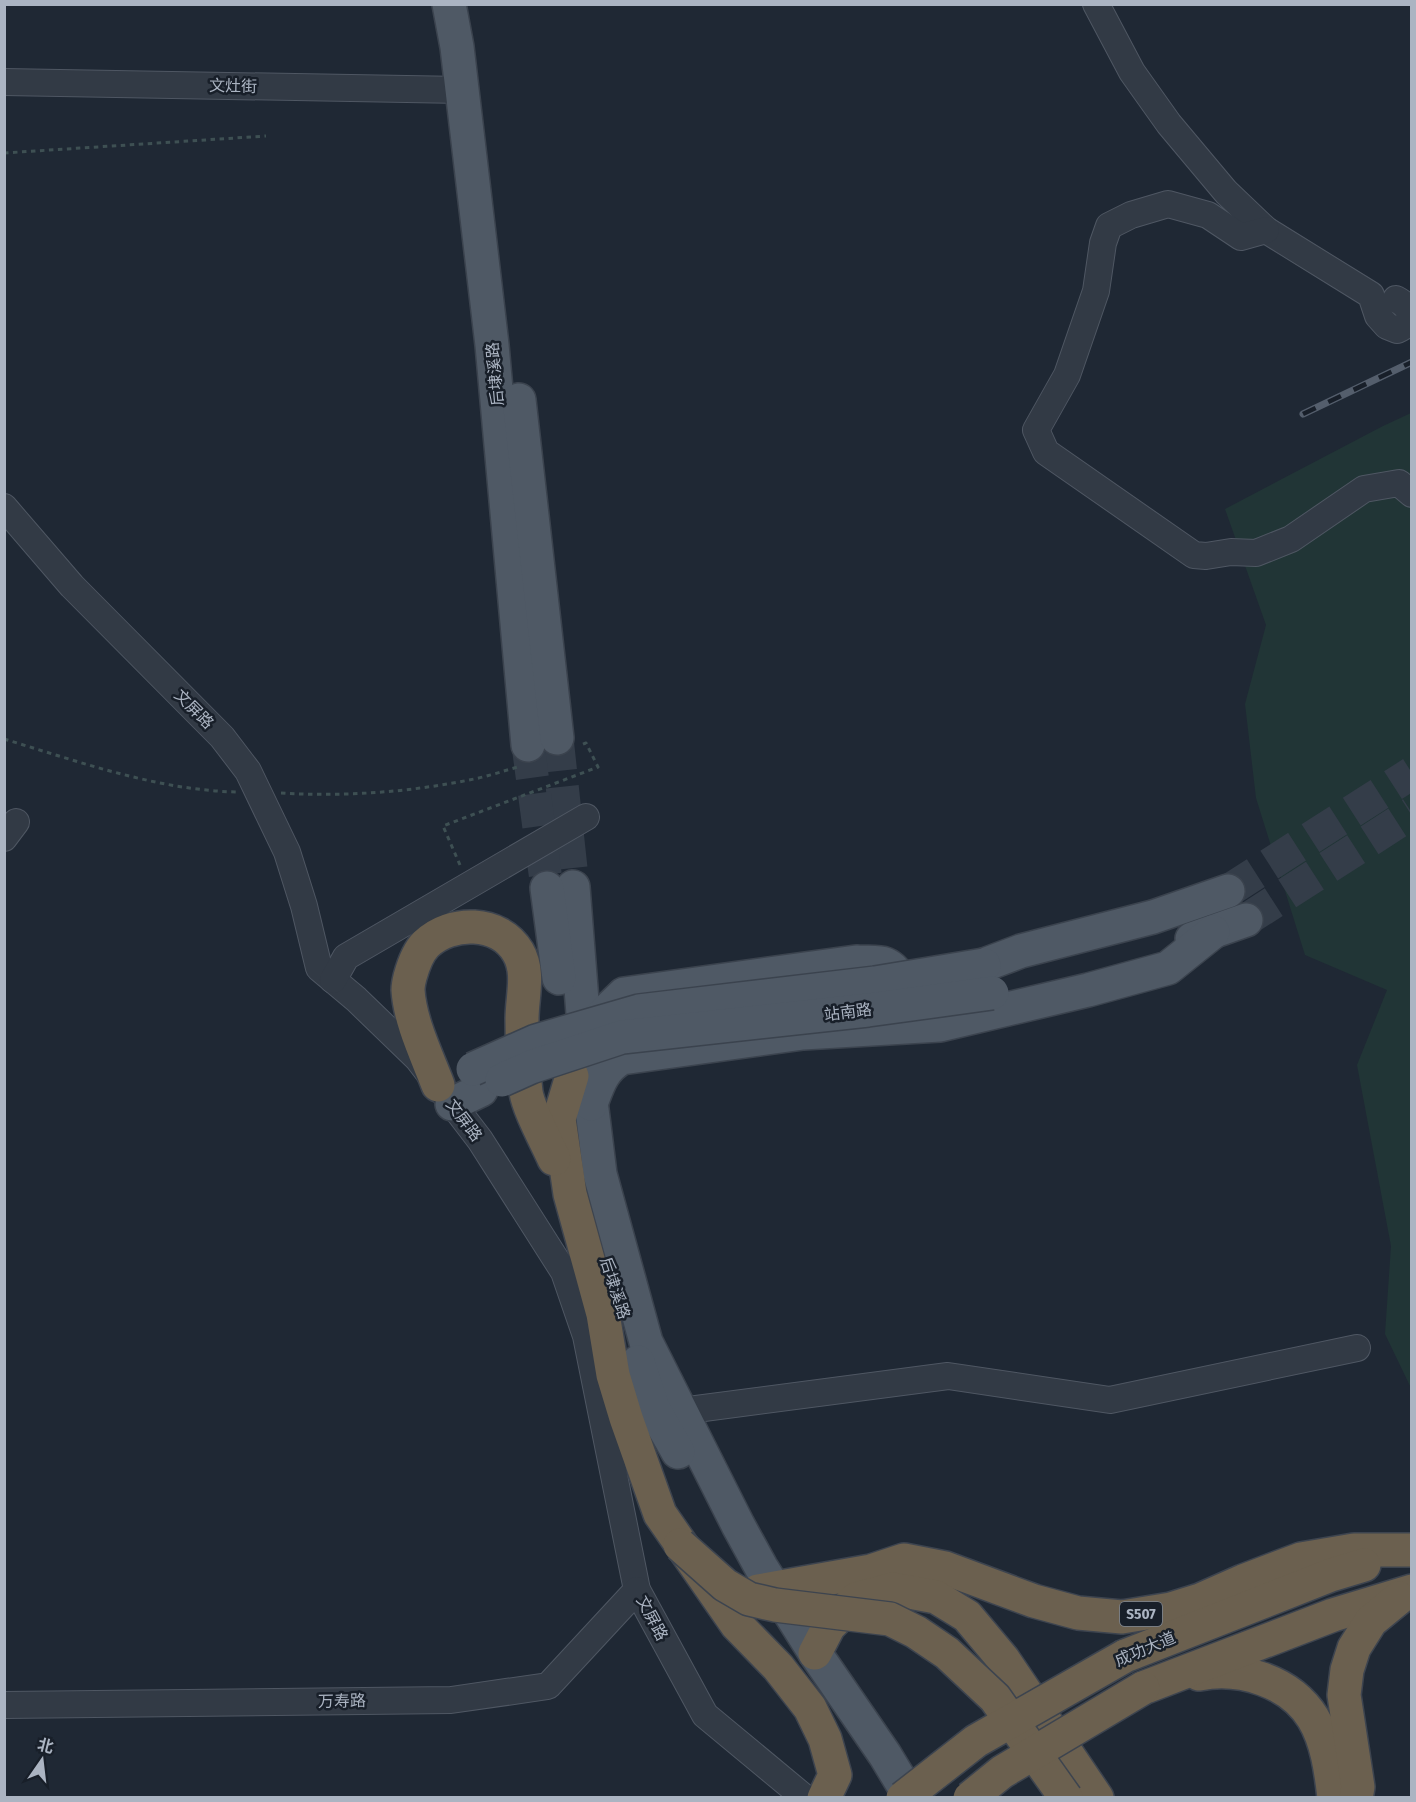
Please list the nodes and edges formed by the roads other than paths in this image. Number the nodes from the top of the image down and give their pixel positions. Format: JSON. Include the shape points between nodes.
{"nodes":[{"id":1,"x":449,"y":4,"type":"edge"},
{"id":2,"x":472,"y":4,"type":"edge"},
{"id":3,"x":1096,"y":4,"type":"edge"},
{"id":4,"x":4,"y":82,"type":"edge"},
{"id":5,"x":462,"y":90,"type":"junction"},
{"id":6,"x":1266,"y":230,"type":"junction"},
{"id":7,"x":1404,"y":300,"type":"edge"},
{"id":8,"x":1412,"y":494,"type":"edge"},
{"id":9,"x":4,"y":507,"type":"edge"},
{"id":10,"x":586,"y":817,"type":"dead end"},
{"id":11,"x":1228,"y":891,"type":"tunnel mouth"},
{"id":12,"x":1246,"y":920,"type":"tunnel mouth"},
{"id":13,"x":1213,"y":932,"type":"junction"},
{"id":14,"x":988,"y":979,"type":"junction"},
{"id":15,"x":333,"y":980,"type":"junction"},
{"id":16,"x":593,"y":1024,"type":"junction"},
{"id":17,"x":851,"y":1030,"type":"junction"},
{"id":18,"x":572,"y":1076,"type":"junction"},
{"id":19,"x":477,"y":1079,"type":"junction"},
{"id":20,"x":445,"y":1095,"type":"junction"},
{"id":21,"x":591,"y":1104,"type":"junction"},
{"id":22,"x":572,"y":1202,"type":"junction"},
{"id":23,"x":1357,"y":1348,"type":"dead end"},
{"id":24,"x":681,"y":1411,"type":"junction"},
{"id":25,"x":680,"y":1545,"type":"junction"},
{"id":26,"x":1412,"y":1550,"type":"edge"},
{"id":27,"x":871,"y":1571,"type":"junction"},
{"id":28,"x":766,"y":1589,"type":"junction"},
{"id":29,"x":637,"y":1590,"type":"junction"},
{"id":30,"x":1408,"y":1593,"type":"edge"},
{"id":31,"x":804,"y":1653,"type":"junction"},
{"id":32,"x":1153,"y":1685,"type":"junction"},
{"id":33,"x":4,"y":1706,"type":"edge"},
{"id":34,"x":1355,"y":1765,"type":"junction"},
{"id":35,"x":805,"y":1797,"type":"edge"},
{"id":36,"x":824,"y":1797,"type":"edge"},
{"id":37,"x":886,"y":1797,"type":"edge"},
{"id":38,"x":903,"y":1797,"type":"edge"},
{"id":39,"x":911,"y":1797,"type":"edge"},
{"id":40,"x":970,"y":1797,"type":"edge"},
{"id":41,"x":1066,"y":1797,"type":"edge"},
{"id":42,"x":1096,"y":1797,"type":"edge"},
{"id":43,"x":1113,"y":1797,"type":"edge"},
{"id":44,"x":1334,"y":1797,"type":"edge"},
{"id":45,"x":1356,"y":1797,"type":"edge"},
{"id":46,"x":1367,"y":1797,"type":"edge"}],
"edges":[{"from":1,"to":5,"type":"main road","name":"后埭溪路"},
{"from":2,"to":5,"type":"main road","name":"后埭溪路","via":[[546,749]]},
{"from":3,"to":6,"type":"street","via":[[1132,72],[1169,124],[1226,192]]},
{"from":4,"to":5,"type":"street","name":"文灶街"},
{"from":6,"to":7,"type":"street","via":[[1371,295],[1378,316],[1387,326],[1397,330],[1410,320]]},
{"from":6,"to":8,"type":"street","via":[[1241,237],[1208,215],[1168,204],[1109,226],[1096,291],[1067,375],[1036,430],[1046,452],[1194,555],[1256,553],[1291,539],[1364,489],[1399,483]]},
{"from":9,"to":15,"type":"street","name":"文屏路","via":[[72,586],[222,737],[248,771],[287,852],[319,968]]},
{"from":10,"to":15,"type":"street","via":[[346,957]]},
{"from":11,"to":14,"type":"main road","name":"站南路","via":[[1153,917],[1021,951]]},
{"from":12,"to":13,"type":"main road","name":"站南路"},
{"from":13,"to":14,"type":"main road","name":"站南路","via":[[1153,953]]},
{"from":13,"to":17,"type":"main road","via":[[1168,968],[1088,990],[940,1025]]},
{"from":14,"to":16,"type":"main road","name":"站南路","bridge":true,"via":[[875,983],[639,1011]]},
{"from":14,"to":19,"type":"main road","name":"站南路","bridge":true,"via":[[868,1010],[622,1037],[531,1067]]},
{"from":15,"to":20,"type":"street","name":"文屏路","via":[[418,1059]]},
{"from":16,"to":17,"type":"main road","via":[[624,994],[856,962],[885,964],[894,970],[901,983],[903,997],[899,1010],[891,1018]]},
{"from":16,"to":19,"type":"main road","name":"站南路","bridge":true,"via":[[536,1041]]},
{"from":17,"to":21,"type":"main road","via":[[803,1033],[622,1059],[610,1064]]},
{"from":18,"to":21,"type":"main road","name":"后埭溪路","via":[[560,887]]},
{"from":18,"to":22,"type":"highway","via":[[559,1119]]},
{"from":18,"to":28,"type":"main road","name":"后埭溪路","via":[[592,1218],[653,1408]]},
{"from":19,"to":20,"type":"main road","name":"站南路"},
{"from":20,"to":22,"type":"highway","via":[[413,1015],[408,988],[413,964],[426,945],[459,927],[477,927],[494,932],[518,952],[525,974],[522,1019],[526,1095]]},
{"from":20,"to":29,"type":"street","name":"文屏路","via":[[480,1140],[564,1272],[586,1336]]},
{"from":21,"to":24,"type":"main road","via":[[600,1174],[646,1342]]},
{"from":22,"to":25,"type":"highway","via":[[626,1418],[660,1514]]},
{"from":23,"to":24,"type":"street","via":[[1110,1400],[948,1376]]},
{"from":24,"to":28,"type":"main road"},
{"from":25,"to":36,"type":"highway","bridge":true,"via":[[737,1625],[778,1667],[810,1708],[825,1739],[835,1775]]},
{"from":25,"to":41,"type":"highway","bridge":true,"via":[[725,1585],[749,1599],[890,1619],[916,1632],[947,1653],[995,1698]]},
{"from":26,"to":27,"type":"highway","number":"S507","via":[[1354,1550],[1301,1559],[1200,1600],[1122,1617],[1078,1613],[945,1568],[904,1560]]},
{"from":26,"to":38,"type":"highway","name":"成功大道","bridge":true,"via":[[1331,1575],[1125,1656],[976,1741]]},
{"from":27,"to":28,"type":"highway"},
{"from":27,"to":43,"type":"highway","via":[[926,1585],[970,1607],[1019,1661]]},
{"from":28,"to":31,"type":"main road"},
{"from":29,"to":33,"type":"street","name":"万寿路","via":[[548,1686],[451,1700]]},
{"from":29,"to":35,"type":"street","name":"文屏路","via":[[705,1715]]},
{"from":30,"to":32,"type":"highway","via":[[1333,1615]]},
{"from":30,"to":34,"type":"highway","via":[[1371,1621],[1354,1648],[1347,1670],[1344,1695]]},
{"from":31,"to":37,"type":"main road"},
{"from":31,"to":39,"type":"main road","via":[[885,1755]]},
{"from":31,"to":42,"type":"highway","via":[[856,1599],[893,1589],[936,1597],[967,1616],[1003,1659]]},
{"from":32,"to":40,"type":"highway","bridge":true,"via":[[1002,1772]]},
{"from":32,"to":44,"type":"highway","via":[[1206,1673],[1255,1676],[1277,1685],[1313,1718],[1323,1742]]},
{"from":34,"to":45,"type":"highway"},
{"from":34,"to":46,"type":"highway"}]}
